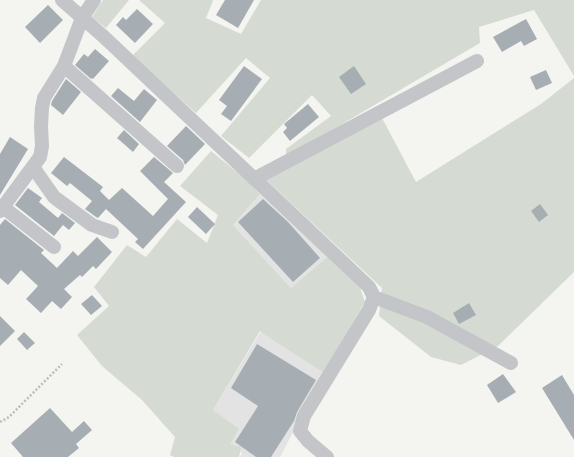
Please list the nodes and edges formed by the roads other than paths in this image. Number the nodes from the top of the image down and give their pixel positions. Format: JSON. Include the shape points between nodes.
{"nodes":[{"id":1,"x":62,"y":0,"type":"edge"},
{"id":2,"x":94,"y":0,"type":"edge"},
{"id":3,"x":82,"y":18,"type":"junction"},
{"id":4,"x":477,"y":61,"type":"dead end"},
{"id":5,"x":64,"y":66,"type":"junction"},
{"id":6,"x":177,"y":166,"type":"dead end"},
{"id":7,"x":33,"y":167,"type":"junction"},
{"id":8,"x":254,"y":179,"type":"junction"},
{"id":9,"x":2,"y":209,"type":"edge"},
{"id":10,"x":112,"y":232,"type":"dead end"},
{"id":11,"x":54,"y":247,"type":"dead end"},
{"id":12,"x":374,"y":297,"type":"junction"},
{"id":13,"x":511,"y":364,"type":"dead end"},
{"id":14,"x":327,"y":457,"type":"edge"}],
"edges":[{"from":1,"to":3,"type":"street"},
{"from":2,"to":3,"type":"street"},
{"from":3,"to":5,"type":"street"},
{"from":3,"to":8,"type":"street"},
{"from":4,"to":8,"type":"street"},
{"from":5,"to":6,"type":"street"},
{"from":5,"to":7,"type":"street","via":[[44,98],[42,146],[40,157]]},
{"from":7,"to":9,"type":"street"},
{"from":7,"to":10,"type":"street","via":[[54,197],[92,225]]},
{"from":8,"to":12,"type":"street","via":[[369,287]]},
{"from":9,"to":11,"type":"street"},
{"from":12,"to":13,"type":"street","via":[[427,317]]},
{"from":12,"to":14,"type":"street","via":[[369,310],[304,416],[300,431],[308,442]]}]}
